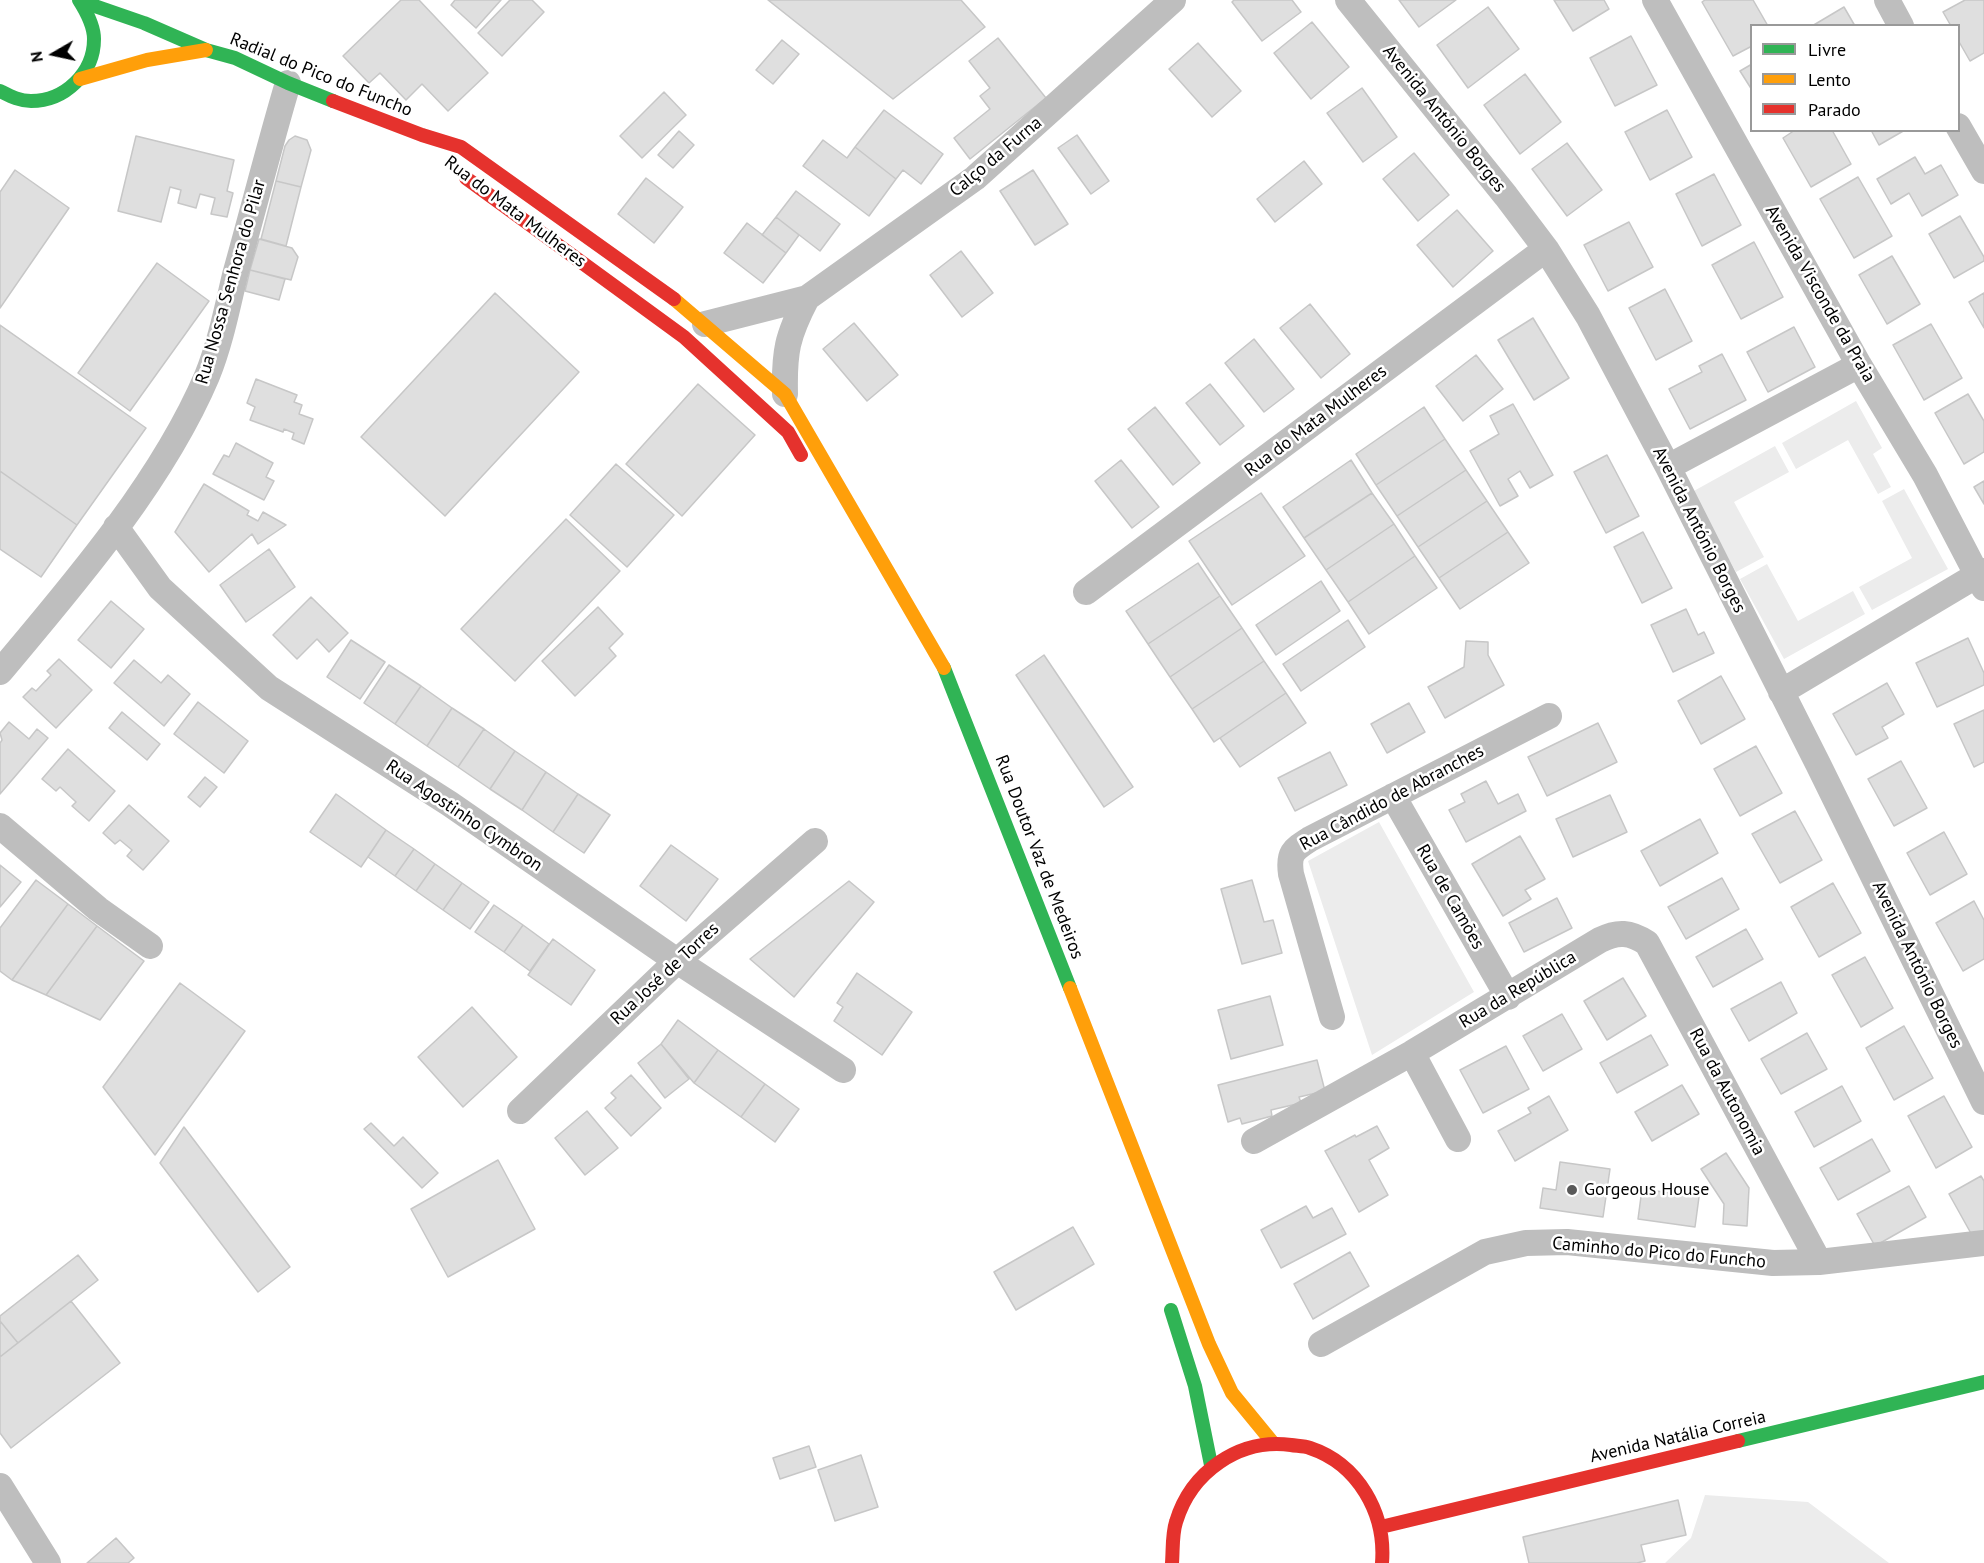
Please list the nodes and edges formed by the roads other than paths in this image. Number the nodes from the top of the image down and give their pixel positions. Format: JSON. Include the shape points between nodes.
{"nodes":[{"id":1,"x":79,"y":0,"type":"edge"},
{"id":2,"x":1173,"y":0,"type":"edge"},
{"id":3,"x":1348,"y":0,"type":"edge"},
{"id":4,"x":1655,"y":0,"type":"edge"},
{"id":5,"x":1887,"y":0,"type":"edge"},
{"id":6,"x":1900,"y":24,"type":"edge"},
{"id":7,"x":206,"y":50,"type":"junction"},
{"id":8,"x":80,"y":79,"type":"junction"},
{"id":9,"x":288,"y":83,"type":"junction"},
{"id":10,"x":2,"y":94,"type":"edge"},
{"id":11,"x":1960,"y":128,"type":"edge"},
{"id":12,"x":422,"y":135,"type":"junction"},
{"id":13,"x":441,"y":157,"type":"dead end"},
{"id":14,"x":457,"y":171,"type":"dead end"},
{"id":15,"x":1984,"y":171,"type":"edge"},
{"id":16,"x":1546,"y":249,"type":"junction"},
{"id":17,"x":807,"y":298,"type":"junction"},
{"id":18,"x":694,"y":331,"type":"junction"},
{"id":19,"x":1859,"y":364,"type":"junction"},
{"id":20,"x":785,"y":394,"type":"junction"},
{"id":21,"x":805,"y":462,"type":"dead end"},
{"id":22,"x":1668,"y":467,"type":"junction"},
{"id":23,"x":116,"y":527,"type":"junction"},
{"id":24,"x":1982,"y":578,"type":"edge"},
{"id":25,"x":1086,"y":592,"type":"dead end"},
{"id":26,"x":0,"y":672,"type":"edge"},
{"id":27,"x":1781,"y":692,"type":"junction"},
{"id":28,"x":1549,"y":716,"type":"dead end"},
{"id":29,"x":1393,"y":796,"type":"junction"},
{"id":30,"x":0,"y":826,"type":"edge"},
{"id":31,"x":815,"y":841,"type":"dead end"},
{"id":32,"x":1626,"y":933,"type":"joint"},
{"id":33,"x":150,"y":946,"type":"dead end"},
{"id":34,"x":677,"y":961,"type":"junction"},
{"id":35,"x":1508,"y":997,"type":"junction"},
{"id":36,"x":1332,"y":1017,"type":"dead end"},
{"id":37,"x":1412,"y":1053,"type":"junction"},
{"id":38,"x":843,"y":1070,"type":"dead end"},
{"id":39,"x":1984,"y":1101,"type":"edge"},
{"id":40,"x":520,"y":1111,"type":"dead end"},
{"id":41,"x":1458,"y":1139,"type":"dead end"},
{"id":42,"x":1254,"y":1141,"type":"dead end"},
{"id":43,"x":1984,"y":1243,"type":"edge"},
{"id":44,"x":1819,"y":1262,"type":"junction"},
{"id":45,"x":1165,"y":1292,"type":"dead end"},
{"id":46,"x":1321,"y":1344,"type":"dead end"},
{"id":47,"x":1984,"y":1382,"type":"edge"},
{"id":48,"x":1273,"y":1443,"type":"junction"},
{"id":49,"x":1211,"y":1465,"type":"junction"},
{"id":50,"x":0,"y":1486,"type":"edge"},
{"id":51,"x":1381,"y":1527,"type":"junction"},
{"id":52,"x":48,"y":1563,"type":"edge"},
{"id":53,"x":1172,"y":1563,"type":"edge"},
{"id":54,"x":1382,"y":1563,"type":"edge"}],
"edges":[{"from":1,"to":7,"type":"street","name":"Radial do Pico do Funcho"},
{"from":1,"to":8,"type":"street","via":[[91,19],[94,40],[91,61]]},
{"from":2,"to":17,"type":"street","name":"Calço da Furna","via":[[975,178]]},
{"from":3,"to":16,"type":"street","name":"Avenida António Borges"},
{"from":4,"to":19,"type":"street","name":"Avenida Visconde da Praia"},
{"from":5,"to":6,"type":"street"},
{"from":7,"to":8,"type":"street","name":"Radial do Pico do Funcho","via":[[147,60]]},
{"from":7,"to":9,"type":"street","name":"Radial do Pico do Funcho","via":[[235,58]]},
{"from":8,"to":10,"type":"street","via":[[65,93],[46,100],[26,101]]},
{"from":9,"to":12,"type":"street","name":"Radial do Pico do Funcho"},
{"from":9,"to":23,"type":"street","name":"Rua Nossa Senhora do Pilar","via":[[208,374],[148,484]]},
{"from":11,"to":15,"type":"street"},
{"from":12,"to":13,"type":"street","name":"Rua do Mata Mulheres"},
{"from":12,"to":18,"type":"street","name":"Rua do Mata Mulheres","via":[[461,147],[657,285]]},
{"from":14,"to":18,"type":"street","name":"Rua do Mata Mulheres"},
{"from":16,"to":22,"type":"street","name":"Avenida António Borges","via":[[1588,316]]},
{"from":16,"to":25,"type":"street","name":"Rua do Mata Mulheres"},
{"from":17,"to":18,"type":"street","name":"Calço da Furna"},
{"from":17,"to":20,"type":"street","name":"Calço da Furna","via":[[788,339]]},
{"from":18,"to":20,"type":"street","name":"Rua Doutor Vaz de Medeiros"},
{"from":18,"to":21,"type":"street","via":[[788,432]]},
{"from":19,"to":22,"type":"street"},
{"from":19,"to":24,"type":"street","name":"Avenida Visconde da Praia"},
{"from":20,"to":48,"type":"street","name":"Rua Doutor Vaz de Medeiros","via":[[949,676],[1209,1344],[1232,1393]]},
{"from":22,"to":27,"type":"street","name":"Avenida António Borges"},
{"from":23,"to":26,"type":"street","name":"Rua Nossa Senhora do Pilar"},
{"from":23,"to":34,"type":"street","name":"Rua Agostinho Cymbron","via":[[160,588],[269,688],[450,804]]},
{"from":24,"to":27,"type":"street"},
{"from":27,"to":39,"type":"street","name":"Avenida António Borges"},
{"from":28,"to":29,"type":"street","name":"Rua Cândido de Abranches"},
{"from":29,"to":35,"type":"street","name":"Rua de Camões"},
{"from":29,"to":36,"type":"street","name":"Rua Cândido de Abranches","via":[[1310,839],[1294,850],[1289,861]]},
{"from":30,"to":33,"type":"street","via":[[98,909]]},
{"from":31,"to":34,"type":"street","name":"Rua José de Torres"},
{"from":32,"to":35,"type":"street","name":"Rua da República","via":[[1611,934]]},
{"from":32,"to":44,"type":"street","name":"Rua da Autonomia","via":[[1647,943]]},
{"from":34,"to":38,"type":"street","name":"Rua Agostinho Cymbron"},
{"from":34,"to":40,"type":"street","name":"Rua José de Torres"},
{"from":35,"to":37,"type":"street","name":"Rua da República"},
{"from":37,"to":41,"type":"street"},
{"from":37,"to":42,"type":"street","name":"Rua da República"},
{"from":43,"to":44,"type":"street","name":"Caminho do Pico do Funcho"},
{"from":44,"to":46,"type":"street","name":"Caminho do Pico do Funcho","via":[[1773,1263],[1567,1242],[1526,1243],[1485,1252]]},
{"from":45,"to":49,"type":"street","via":[[1186,1348]]},
{"from":47,"to":51,"type":"street","name":"Avenida Natália Correia"},
{"from":48,"to":49,"type":"street","via":[[1240,1449]]},
{"from":48,"to":51,"type":"street","via":[[1313,1450],[1342,1465],[1360,1483]]},
{"from":49,"to":53,"type":"street","via":[[1191,1486],[1177,1513]]},
{"from":50,"to":52,"type":"street"},
{"from":51,"to":54,"type":"street"}]}
